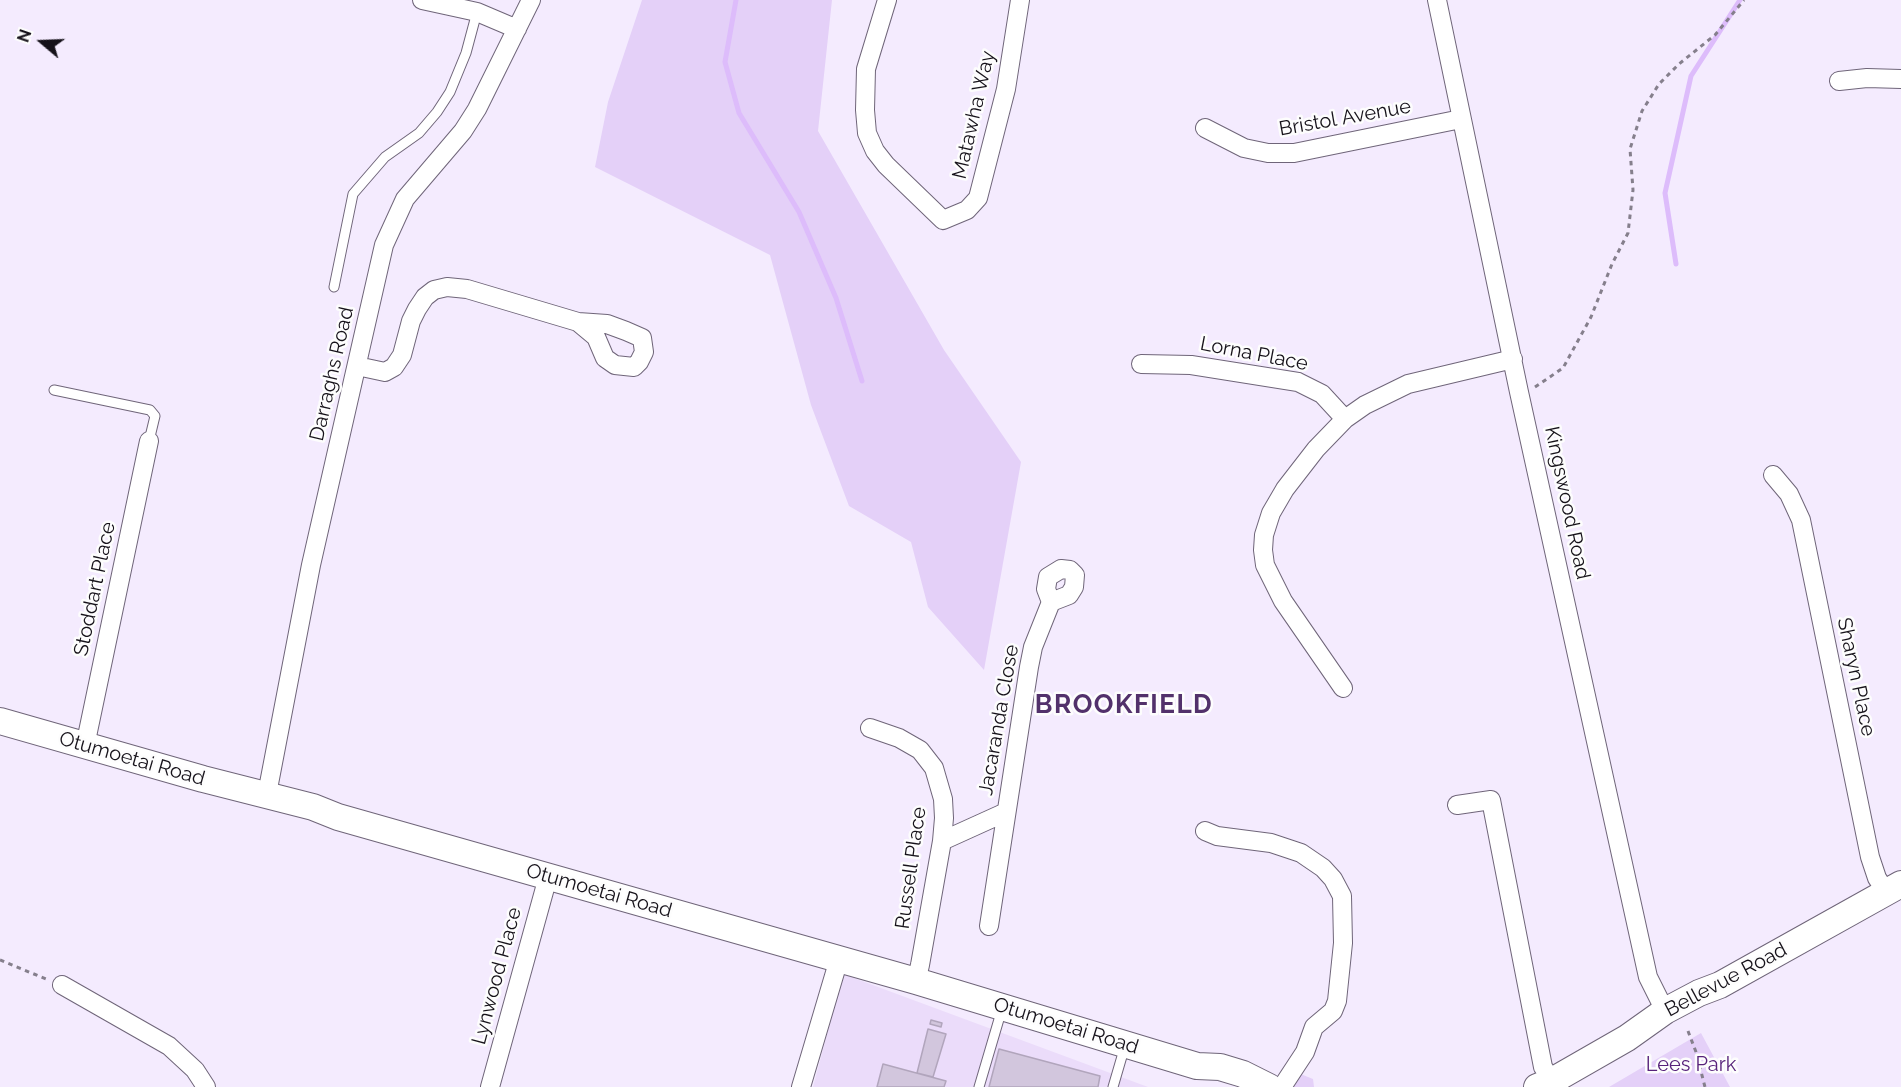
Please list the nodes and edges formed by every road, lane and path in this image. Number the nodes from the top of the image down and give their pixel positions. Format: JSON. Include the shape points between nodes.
{"nodes":[{"id":1,"x":422,"y":0,"type":"edge"},
{"id":2,"x":531,"y":0,"type":"edge"},
{"id":3,"x":887,"y":0,"type":"edge"},
{"id":4,"x":1020,"y":0,"type":"edge"},
{"id":5,"x":1437,"y":0,"type":"edge"},
{"id":6,"x":1744,"y":0,"type":"edge"},
{"id":7,"x":477,"y":12,"type":"junction"},
{"id":8,"x":517,"y":28,"type":"junction"},
{"id":9,"x":1901,"y":79,"type":"edge"},
{"id":10,"x":1839,"y":81,"type":"dead end"},
{"id":11,"x":1461,"y":120,"type":"junction"},
{"id":12,"x":1205,"y":128,"type":"dead end"},
{"id":13,"x":334,"y":286,"type":"dead end"},
{"id":14,"x":578,"y":322,"type":"dead end"},
{"id":15,"x":1513,"y":359,"type":"junction"},
{"id":16,"x":1141,"y":364,"type":"dead end"},
{"id":17,"x":357,"y":366,"type":"junction"},
{"id":18,"x":54,"y":390,"type":"dead end"},
{"id":19,"x":1519,"y":392,"type":"junction"},
{"id":20,"x":1345,"y":419,"type":"junction"},
{"id":21,"x":149,"y":441,"type":"joint"},
{"id":22,"x":1773,"y":476,"type":"dead end"},
{"id":23,"x":1051,"y":602,"type":"dead end"},
{"id":24,"x":1343,"y":688,"type":"dead end"},
{"id":25,"x":0,"y":721,"type":"edge"},
{"id":26,"x":870,"y":728,"type":"dead end"},
{"id":27,"x":85,"y":746,"type":"junction"},
{"id":28,"x":267,"y":794,"type":"junction"},
{"id":29,"x":1457,"y":805,"type":"dead end"},
{"id":30,"x":1006,"y":812,"type":"junction"},
{"id":31,"x":1205,"y":831,"type":"dead end"},
{"id":32,"x":942,"y":841,"type":"junction"},
{"id":33,"x":548,"y":877,"type":"junction"},
{"id":34,"x":1893,"y":888,"type":"edge"},
{"id":35,"x":989,"y":926,"type":"dead end"},
{"id":36,"x":839,"y":959,"type":"junction"},
{"id":37,"x":0,"y":960,"type":"edge"},
{"id":38,"x":916,"y":981,"type":"junction"},
{"id":39,"x":62,"y":985,"type":"joint"},
{"id":40,"x":1003,"y":1006,"type":"junction"},
{"id":41,"x":1665,"y":1011,"type":"junction"},
{"id":42,"x":1688,"y":1031,"type":"dead end"},
{"id":43,"x":1126,"y":1044,"type":"junction"},
{"id":44,"x":1197,"y":1066,"type":"junction"},
{"id":45,"x":1547,"y":1085,"type":"edge"},
{"id":46,"x":206,"y":1087,"type":"edge"},
{"id":47,"x":490,"y":1087,"type":"edge"},
{"id":48,"x":801,"y":1087,"type":"edge"},
{"id":49,"x":980,"y":1087,"type":"edge"},
{"id":50,"x":1113,"y":1087,"type":"edge"},
{"id":51,"x":1224,"y":1087,"type":"edge"},
{"id":52,"x":1269,"y":1087,"type":"edge"},
{"id":53,"x":1282,"y":1087,"type":"edge"},
{"id":54,"x":1704,"y":1087,"type":"edge"}],
"edges":[{"from":1,"to":7,"type":"street"},
{"from":2,"to":8,"type":"street","name":"Darraghs Road"},
{"from":3,"to":4,"type":"street","name":"Matawha Way","via":[[867,69],[867,133],[886,165],[943,220],[967,210],[978,198],[1006,89]]},
{"from":5,"to":11,"type":"street","name":"Kingswood Road"},
{"from":6,"to":19,"type":"path","via":[[1715,35],[1659,84],[1642,111],[1630,149],[1633,190],[1628,233],[1592,317],[1563,368],[1534,388]]},
{"from":7,"to":8,"type":"street"},
{"from":7,"to":13,"type":"lane","via":[[466,53],[437,112],[352,194]]},
{"from":8,"to":17,"type":"street","name":"Darraghs Road","via":[[463,131],[416,184],[395,219],[384,245]]},
{"from":9,"to":10,"type":"street"},
{"from":11,"to":12,"type":"street","name":"Bristol Avenue","via":[[1294,153],[1244,148]]},
{"from":11,"to":15,"type":"street","name":"Kingswood Road"},
{"from":14,"to":17,"type":"street","via":[[467,289],[447,287],[434,290],[417,309],[402,355],[394,367],[386,372]]},
{"from":15,"to":19,"type":"street","name":"Kingswood Road"},
{"from":15,"to":20,"type":"street","via":[[1408,384]]},
{"from":16,"to":20,"type":"street","name":"Lorna Place","via":[[1191,364],[1298,382],[1322,394]]},
{"from":17,"to":28,"type":"street","name":"Darraghs Road","via":[[309,575]]},
{"from":18,"to":21,"type":"lane","via":[[150,410],[154,416]]},
{"from":19,"to":41,"type":"street","name":"Kingswood Road","via":[[1648,978]]},
{"from":20,"to":24,"type":"street","via":[[1316,449],[1279,498],[1264,535],[1263,550],[1265,565],[1282,602]]},
{"from":21,"to":27,"type":"street","name":"Stoddart Place"},
{"from":22,"to":34,"type":"street","name":"Sharyn Place","via":[[1789,494],[1801,520],[1870,857],[1877,878]]},
{"from":23,"to":30,"type":"street","name":"Jacaranda Close","via":[[1033,647]]},
{"from":25,"to":27,"type":"main road","name":"Otumoetai Road"},
{"from":26,"to":32,"type":"street","name":"Russell Place","via":[[904,741],[928,758],[943,799]]},
{"from":27,"to":28,"type":"main road","name":"Otumoetai Road"},
{"from":28,"to":33,"type":"main road","name":"Otumoetai Road"},
{"from":29,"to":45,"type":"street","name":"Bellevue Road","via":[[1491,800]]},
{"from":30,"to":32,"type":"street","name":"Jacaranda Close"},
{"from":30,"to":35,"type":"street","name":"Jacaranda Close"},
{"from":31,"to":53,"type":"street","via":[[1301,853],[1323,868],[1342,896],[1343,943],[1337,1001],[1333,1011],[1314,1027],[1305,1052]]},
{"from":32,"to":38,"type":"street","name":"Russell Place"},
{"from":33,"to":36,"type":"main road","name":"Otumoetai Road"},
{"from":33,"to":47,"type":"street","name":"Lynwood Place"},
{"from":34,"to":41,"type":"main road","name":"Bellevue Road","via":[[1720,985]]},
{"from":36,"to":38,"type":"main road","name":"Otumoetai Road"},
{"from":36,"to":48,"type":"street"},
{"from":37,"to":39,"type":"path"},
{"from":38,"to":40,"type":"main road","name":"Otumoetai Road"},
{"from":39,"to":46,"type":"street","via":[[169,1046],[195,1070]]},
{"from":40,"to":43,"type":"main road","name":"Otumoetai Road"},
{"from":40,"to":49,"type":"lane"},
{"from":41,"to":45,"type":"main road","name":"Bellevue Road","via":[[1628,1038]]},
{"from":42,"to":54,"type":"path"},
{"from":43,"to":44,"type":"main road","name":"Otumoetai Road"},
{"from":43,"to":50,"type":"lane"},
{"from":44,"to":51,"type":"main road","name":"Otumoetai Road"},
{"from":44,"to":52,"type":"main road","name":"Otumoetai Road","via":[[1220,1067]]}]}
